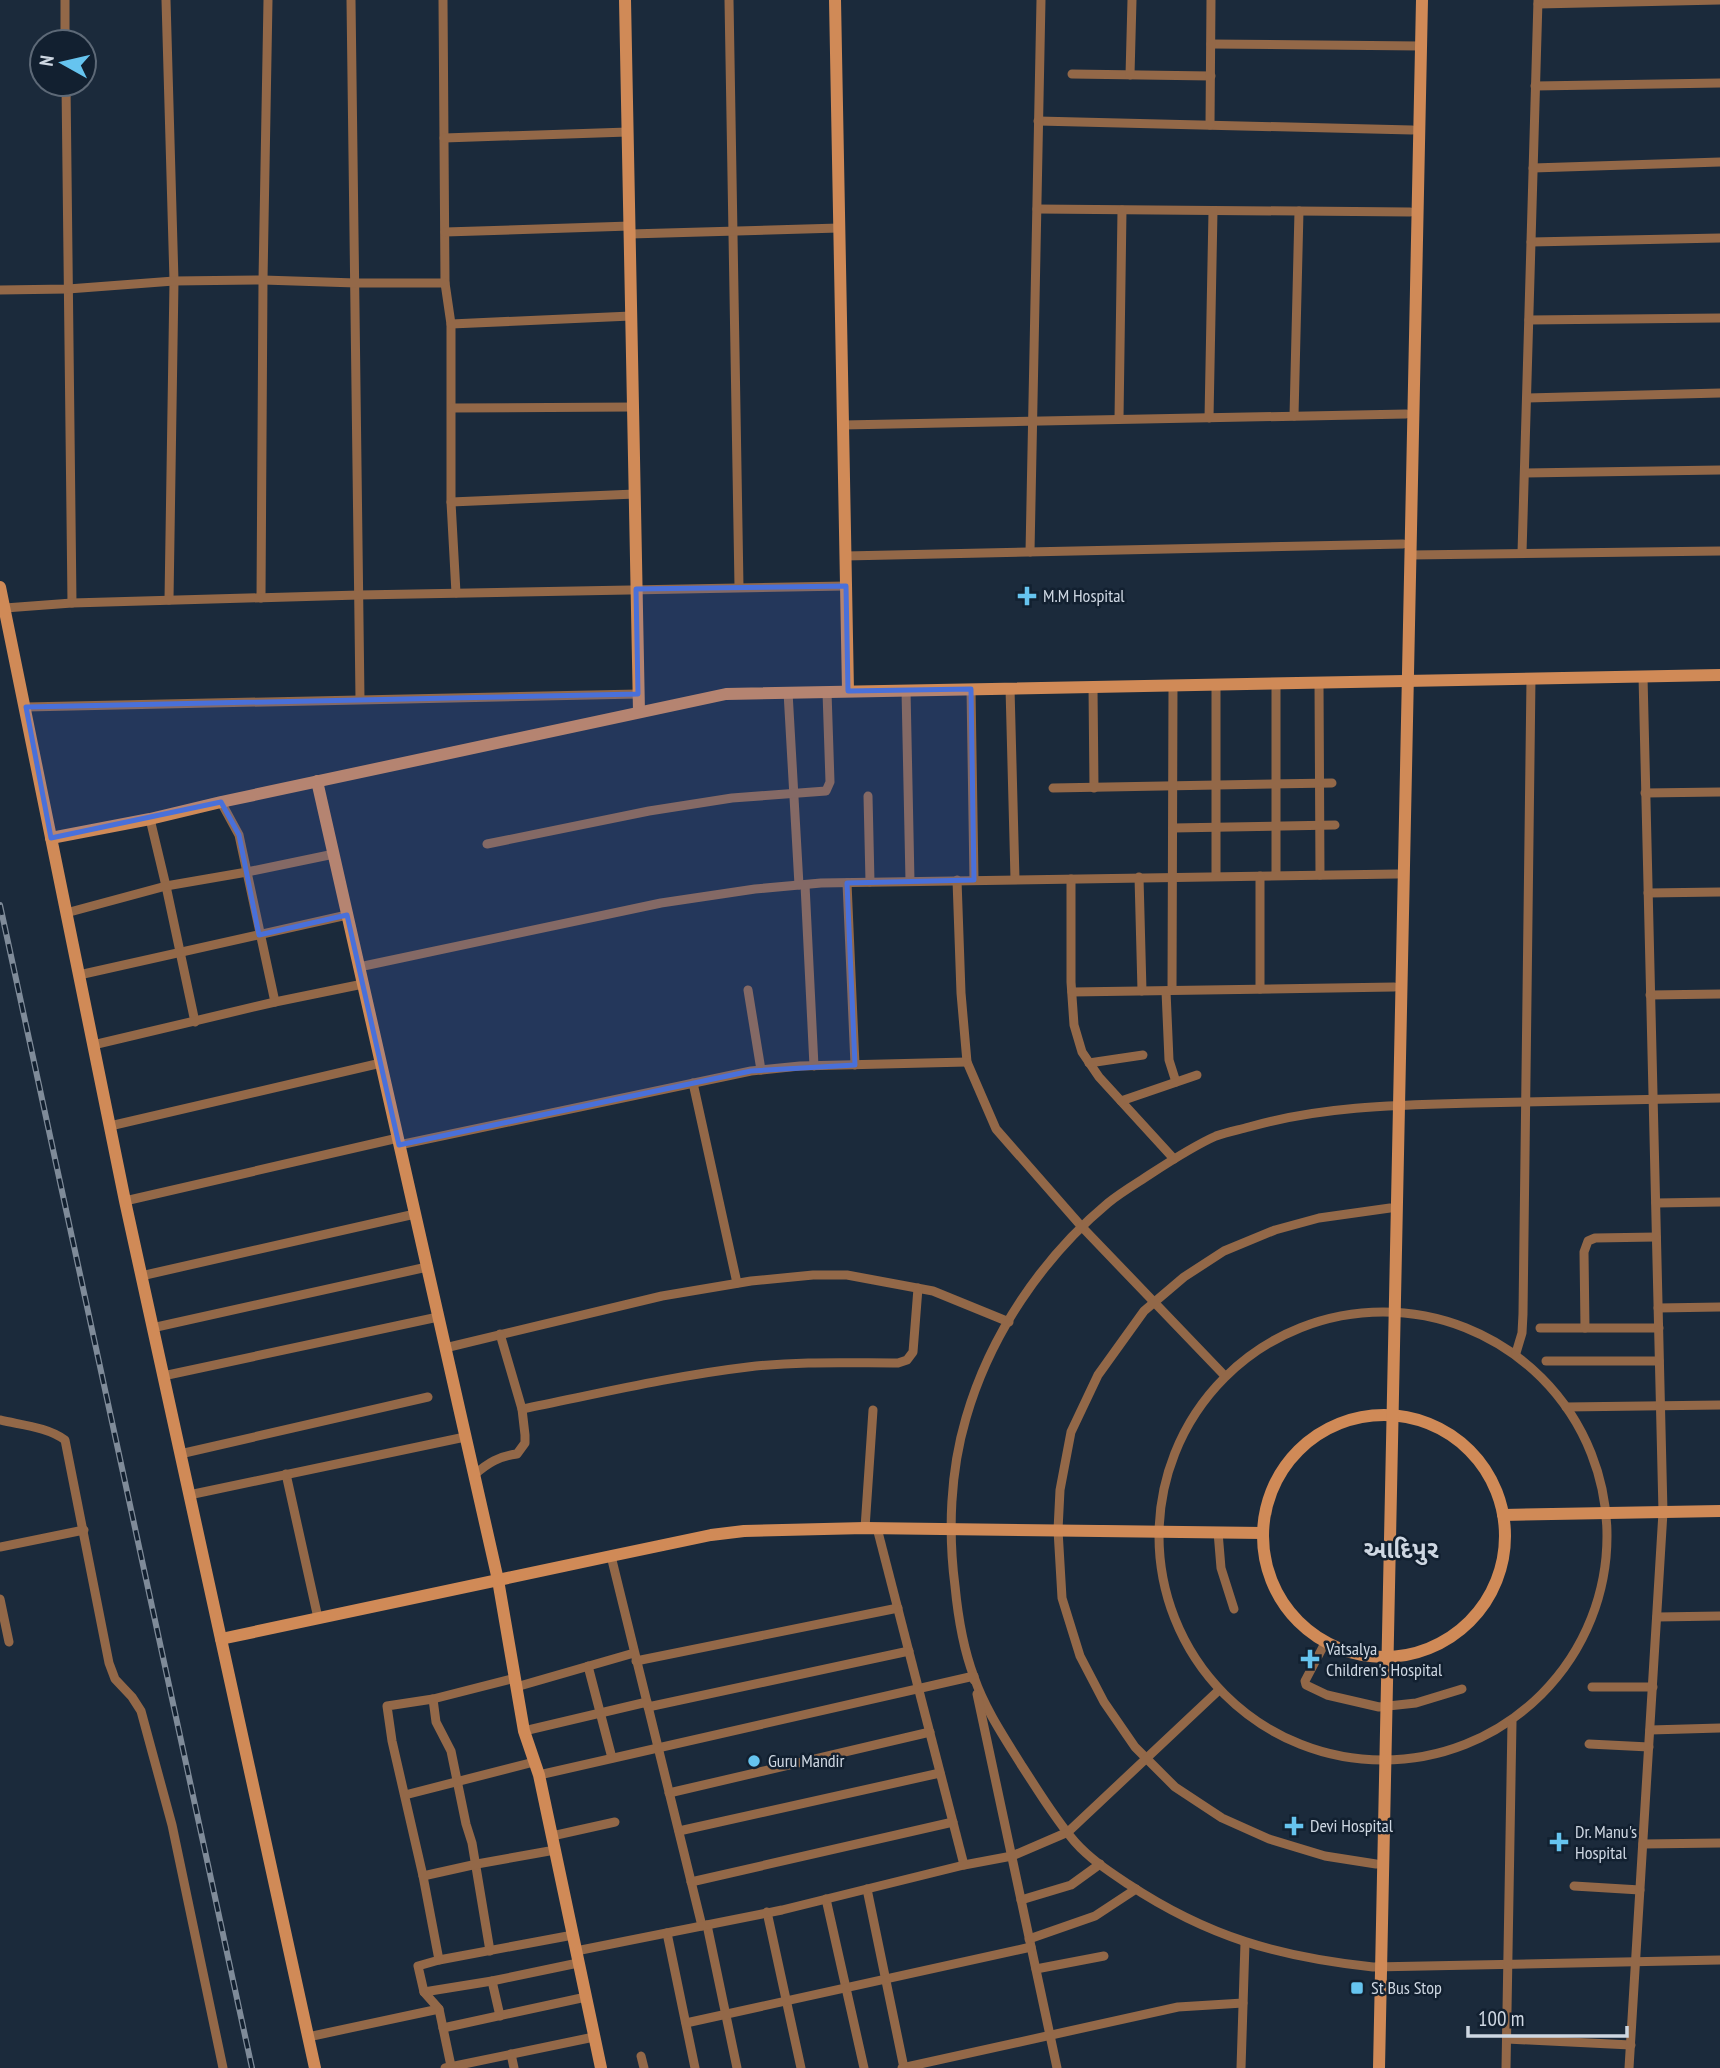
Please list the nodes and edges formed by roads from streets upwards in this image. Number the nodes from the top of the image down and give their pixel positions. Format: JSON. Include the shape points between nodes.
{"nodes":[{"id":1,"x":65,"y":0,"type":"edge"},
{"id":2,"x":166,"y":0,"type":"edge"},
{"id":3,"x":268,"y":0,"type":"edge"},
{"id":4,"x":351,"y":0,"type":"edge"},
{"id":5,"x":443,"y":0,"type":"edge"},
{"id":6,"x":625,"y":0,"type":"edge"},
{"id":7,"x":729,"y":0,"type":"edge"},
{"id":8,"x":835,"y":0,"type":"edge"},
{"id":9,"x":1041,"y":0,"type":"edge"},
{"id":10,"x":1132,"y":0,"type":"edge"},
{"id":11,"x":1212,"y":0,"type":"edge"},
{"id":12,"x":1413,"y":0,"type":"edge"},
{"id":13,"x":1422,"y":0,"type":"edge"},
{"id":14,"x":1720,"y":0,"type":"edge"},
{"id":15,"x":1538,"y":2,"type":"edge"},
{"id":16,"x":65,"y":28,"type":"edge"},
{"id":17,"x":1211,"y":44,"type":"junction"},
{"id":18,"x":1416,"y":46,"type":"junction"},
{"id":19,"x":1072,"y":74,"type":"dead end"},
{"id":20,"x":1130,"y":75,"type":"junction"},
{"id":21,"x":1211,"y":76,"type":"junction"},
{"id":22,"x":1720,"y":83,"type":"edge"},
{"id":23,"x":1535,"y":86,"type":"junction"},
{"id":24,"x":66,"y":98,"type":"edge"},
{"id":25,"x":1038,"y":121,"type":"junction"},
{"id":26,"x":1210,"y":125,"type":"junction"},
{"id":27,"x":1412,"y":130,"type":"junction"},
{"id":28,"x":628,"y":132,"type":"junction"},
{"id":29,"x":444,"y":138,"type":"junction"},
{"id":30,"x":1720,"y":162,"type":"edge"},
{"id":31,"x":1533,"y":168,"type":"junction"},
{"id":32,"x":1037,"y":209,"type":"junction"},
{"id":33,"x":1122,"y":210,"type":"junction"},
{"id":34,"x":1213,"y":211,"type":"junction"},
{"id":35,"x":1299,"y":211,"type":"junction"},
{"id":36,"x":1410,"y":212,"type":"junction"},
{"id":37,"x":839,"y":228,"type":"junction"},
{"id":38,"x":630,"y":230,"type":"junction"},
{"id":39,"x":733,"y":231,"type":"junction"},
{"id":40,"x":445,"y":232,"type":"junction"},
{"id":41,"x":1720,"y":237,"type":"edge"},
{"id":42,"x":1531,"y":242,"type":"junction"},
{"id":43,"x":263,"y":280,"type":"junction"},
{"id":44,"x":174,"y":281,"type":"junction"},
{"id":45,"x":356,"y":283,"type":"junction"},
{"id":46,"x":445,"y":283,"type":"junction"},
{"id":47,"x":68,"y":289,"type":"junction"},
{"id":48,"x":0,"y":290,"type":"edge"},
{"id":49,"x":631,"y":316,"type":"junction"},
{"id":50,"x":1720,"y":318,"type":"edge"},
{"id":51,"x":1529,"y":320,"type":"junction"},
{"id":52,"x":451,"y":324,"type":"junction"},
{"id":53,"x":1720,"y":393,"type":"edge"},
{"id":54,"x":1527,"y":398,"type":"junction"},
{"id":55,"x":633,"y":407,"type":"junction"},
{"id":56,"x":452,"y":408,"type":"junction"},
{"id":57,"x":1406,"y":414,"type":"junction"},
{"id":58,"x":1294,"y":416,"type":"junction"},
{"id":59,"x":1209,"y":418,"type":"junction"},
{"id":60,"x":1119,"y":419,"type":"junction"},
{"id":61,"x":1033,"y":421,"type":"junction"},
{"id":62,"x":843,"y":425,"type":"junction"},
{"id":63,"x":1720,"y":470,"type":"edge"},
{"id":64,"x":1525,"y":473,"type":"junction"},
{"id":65,"x":635,"y":494,"type":"junction"},
{"id":66,"x":451,"y":502,"type":"junction"},
{"id":67,"x":1407,"y":550,"type":"junction"},
{"id":68,"x":1720,"y":551,"type":"edge"},
{"id":69,"x":1030,"y":552,"type":"junction"},
{"id":70,"x":1522,"y":553,"type":"junction"},
{"id":71,"x":845,"y":556,"type":"junction"},
{"id":72,"x":846,"y":586,"type":"junction"},
{"id":73,"x":0,"y":587,"type":"edge"},
{"id":74,"x":739,"y":587,"type":"junction"},
{"id":75,"x":636,"y":589,"type":"junction"},
{"id":76,"x":456,"y":593,"type":"junction"},
{"id":77,"x":359,"y":595,"type":"junction"},
{"id":78,"x":261,"y":598,"type":"junction"},
{"id":79,"x":169,"y":600,"type":"junction"},
{"id":80,"x":72,"y":603,"type":"junction"},
{"id":81,"x":2,"y":611,"type":"edge"},
{"id":82,"x":1720,"y":674,"type":"edge"},
{"id":83,"x":1643,"y":676,"type":"junction"},
{"id":84,"x":1531,"y":678,"type":"junction"},
{"id":85,"x":1404,"y":681,"type":"junction"},
{"id":86,"x":1276,"y":683,"type":"junction"},
{"id":87,"x":1319,"y":683,"type":"junction"},
{"id":88,"x":1216,"y":684,"type":"junction"},
{"id":89,"x":1173,"y":685,"type":"junction"},
{"id":90,"x":1093,"y":687,"type":"junction"},
{"id":91,"x":1010,"y":688,"type":"junction"},
{"id":92,"x":971,"y":689,"type":"junction"},
{"id":93,"x":906,"y":690,"type":"junction"},
{"id":94,"x":848,"y":691,"type":"junction"},
{"id":95,"x":788,"y":692,"type":"junction"},
{"id":96,"x":827,"y":692,"type":"junction"},
{"id":97,"x":638,"y":694,"type":"junction"},
{"id":98,"x":360,"y":699,"type":"junction"},
{"id":99,"x":26,"y":708,"type":"junction"},
{"id":100,"x":639,"y":712,"type":"junction"},
{"id":101,"x":317,"y":781,"type":"junction"},
{"id":102,"x":1319,"y":783,"type":"junction"},
{"id":103,"x":1332,"y":783,"type":"dead end"},
{"id":104,"x":1276,"y":784,"type":"junction"},
{"id":105,"x":1216,"y":785,"type":"junction"},
{"id":106,"x":1173,"y":786,"type":"junction"},
{"id":107,"x":1053,"y":788,"type":"dead end"},
{"id":108,"x":1094,"y":788,"type":"junction"},
{"id":109,"x":794,"y":792,"type":"junction"},
{"id":110,"x":1720,"y":792,"type":"edge"},
{"id":111,"x":1646,"y":793,"type":"junction"},
{"id":112,"x":868,"y":796,"type":"dead end"},
{"id":113,"x":221,"y":802,"type":"junction"},
{"id":114,"x":150,"y":819,"type":"junction"},
{"id":115,"x":1320,"y":825,"type":"junction"},
{"id":116,"x":1335,"y":825,"type":"dead end"},
{"id":117,"x":1276,"y":826,"type":"junction"},
{"id":118,"x":1216,"y":827,"type":"junction"},
{"id":119,"x":1173,"y":828,"type":"junction"},
{"id":120,"x":51,"y":838,"type":"junction"},
{"id":121,"x":487,"y":845,"type":"dead end"},
{"id":122,"x":334,"y":854,"type":"junction"},
{"id":123,"x":247,"y":872,"type":"junction"},
{"id":124,"x":1396,"y":874,"type":"junction"},
{"id":125,"x":1276,"y":875,"type":"junction"},
{"id":126,"x":1320,"y":875,"type":"junction"},
{"id":127,"x":1216,"y":876,"type":"junction"},
{"id":128,"x":1260,"y":876,"type":"junction"},
{"id":129,"x":1139,"y":877,"type":"junction"},
{"id":130,"x":1173,"y":877,"type":"junction"},
{"id":131,"x":1014,"y":879,"type":"junction"},
{"id":132,"x":1071,"y":879,"type":"junction"},
{"id":133,"x":957,"y":880,"type":"junction"},
{"id":134,"x":974,"y":880,"type":"junction"},
{"id":135,"x":910,"y":881,"type":"junction"},
{"id":136,"x":870,"y":882,"type":"junction"},
{"id":137,"x":847,"y":883,"type":"junction"},
{"id":138,"x":802,"y":885,"type":"junction"},
{"id":139,"x":166,"y":886,"type":"junction"},
{"id":140,"x":1720,"y":892,"type":"edge"},
{"id":141,"x":1648,"y":893,"type":"junction"},
{"id":142,"x":66,"y":913,"type":"junction"},
{"id":143,"x":347,"y":915,"type":"junction"},
{"id":144,"x":259,"y":935,"type":"junction"},
{"id":145,"x":179,"y":951,"type":"junction"},
{"id":146,"x":359,"y":967,"type":"junction"},
{"id":147,"x":79,"y":975,"type":"junction"},
{"id":148,"x":363,"y":985,"type":"junction"},
{"id":149,"x":1394,"y":987,"type":"junction"},
{"id":150,"x":1260,"y":989,"type":"junction"},
{"id":151,"x":748,"y":990,"type":"dead end"},
{"id":152,"x":1169,"y":990,"type":"junction"},
{"id":153,"x":1142,"y":991,"type":"junction"},
{"id":154,"x":1072,"y":992,"type":"junction"},
{"id":155,"x":1720,"y":993,"type":"edge"},
{"id":156,"x":1650,"y":995,"type":"junction"},
{"id":157,"x":275,"y":1002,"type":"junction"},
{"id":158,"x":195,"y":1022,"type":"junction"},
{"id":159,"x":93,"y":1045,"type":"junction"},
{"id":160,"x":1143,"y":1055,"type":"dead end"},
{"id":161,"x":967,"y":1062,"type":"junction"},
{"id":162,"x":381,"y":1063,"type":"junction"},
{"id":163,"x":1090,"y":1063,"type":"junction"},
{"id":164,"x":855,"y":1065,"type":"junction"},
{"id":165,"x":814,"y":1066,"type":"junction"},
{"id":166,"x":761,"y":1070,"type":"junction"},
{"id":167,"x":1196,"y":1075,"type":"dead end"},
{"id":168,"x":1176,"y":1082,"type":"junction"},
{"id":169,"x":693,"y":1083,"type":"junction"},
{"id":170,"x":1720,"y":1098,"type":"edge"},
{"id":171,"x":1653,"y":1099,"type":"junction"},
{"id":172,"x":1121,"y":1101,"type":"junction"},
{"id":173,"x":1524,"y":1102,"type":"junction"},
{"id":174,"x":1396,"y":1105,"type":"junction"},
{"id":175,"x":110,"y":1126,"type":"junction"},
{"id":176,"x":399,"y":1141,"type":"junction"},
{"id":177,"x":1174,"y":1159,"type":"junction"},
{"id":178,"x":125,"y":1201,"type":"junction"},
{"id":179,"x":1720,"y":1202,"type":"edge"},
{"id":180,"x":1656,"y":1203,"type":"junction"},
{"id":181,"x":1390,"y":1208,"type":"junction"},
{"id":182,"x":415,"y":1214,"type":"junction"},
{"id":183,"x":1082,"y":1227,"type":"junction"},
{"id":184,"x":1656,"y":1237,"type":"junction"},
{"id":185,"x":427,"y":1268,"type":"junction"},
{"id":186,"x":141,"y":1276,"type":"junction"},
{"id":187,"x":737,"y":1283,"type":"junction"},
{"id":188,"x":918,"y":1288,"type":"junction"},
{"id":189,"x":1155,"y":1303,"type":"junction"},
{"id":190,"x":1720,"y":1307,"type":"edge"},
{"id":191,"x":1658,"y":1308,"type":"junction"},
{"id":192,"x":1392,"y":1312,"type":"junction"},
{"id":193,"x":438,"y":1317,"type":"junction"},
{"id":194,"x":1009,"y":1322,"type":"junction"},
{"id":195,"x":152,"y":1328,"type":"junction"},
{"id":196,"x":1539,"y":1328,"type":"dead end"},
{"id":197,"x":1584,"y":1328,"type":"junction"},
{"id":198,"x":1659,"y":1328,"type":"junction"},
{"id":199,"x":500,"y":1334,"type":"junction"},
{"id":200,"x":445,"y":1348,"type":"junction"},
{"id":201,"x":1516,"y":1353,"type":"junction"},
{"id":202,"x":1546,"y":1361,"type":"dead end"},
{"id":203,"x":1660,"y":1361,"type":"junction"},
{"id":204,"x":163,"y":1376,"type":"junction"},
{"id":205,"x":1225,"y":1376,"type":"junction"},
{"id":206,"x":428,"y":1397,"type":"dead end"},
{"id":207,"x":1720,"y":1405,"type":"edge"},
{"id":208,"x":1660,"y":1406,"type":"junction"},
{"id":209,"x":1566,"y":1408,"type":"junction"},
{"id":210,"x":522,"y":1409,"type":"junction"},
{"id":211,"x":873,"y":1410,"type":"dead end"},
{"id":212,"x":1389,"y":1415,"type":"junction"},
{"id":213,"x":0,"y":1420,"type":"edge"},
{"id":214,"x":465,"y":1437,"type":"junction"},
{"id":215,"x":180,"y":1454,"type":"junction"},
{"id":216,"x":286,"y":1475,"type":"junction"},
{"id":217,"x":474,"y":1475,"type":"junction"},
{"id":218,"x":189,"y":1495,"type":"junction"},
{"id":219,"x":1720,"y":1511,"type":"edge"},
{"id":220,"x":1663,"y":1512,"type":"junction"},
{"id":221,"x":1609,"y":1513,"type":"junction"},
{"id":222,"x":1503,"y":1515,"type":"junction"},
{"id":223,"x":871,"y":1528,"type":"junction"},
{"id":224,"x":951,"y":1529,"type":"junction"},
{"id":225,"x":84,"y":1530,"type":"junction"},
{"id":226,"x":1058,"y":1530,"type":"junction"},
{"id":227,"x":1158,"y":1531,"type":"junction"},
{"id":228,"x":1217,"y":1532,"type":"junction"},
{"id":229,"x":1263,"y":1533,"type":"junction"},
{"id":230,"x":0,"y":1547,"type":"edge"},
{"id":231,"x":611,"y":1556,"type":"junction"},
{"id":232,"x":498,"y":1580,"type":"junction"},
{"id":233,"x":0,"y":1599,"type":"edge"},
{"id":234,"x":898,"y":1608,"type":"junction"},
{"id":235,"x":1234,"y":1609,"type":"dead end"},
{"id":236,"x":1720,"y":1616,"type":"edge"},
{"id":237,"x":1657,"y":1617,"type":"junction"},
{"id":238,"x":318,"y":1618,"type":"junction"},
{"id":239,"x":221,"y":1639,"type":"junction"},
{"id":240,"x":9,"y":1642,"type":"dead end"},
{"id":241,"x":1325,"y":1643,"type":"junction"},
{"id":242,"x":909,"y":1651,"type":"junction"},
{"id":243,"x":636,"y":1657,"type":"junction"},
{"id":244,"x":1384,"y":1658,"type":"junction"},
{"id":245,"x":588,"y":1666,"type":"junction"},
{"id":246,"x":974,"y":1676,"type":"junction"},
{"id":247,"x":515,"y":1682,"type":"junction"},
{"id":248,"x":1592,"y":1687,"type":"dead end"},
{"id":249,"x":1653,"y":1687,"type":"junction"},
{"id":250,"x":1462,"y":1689,"type":"dead end"},
{"id":251,"x":919,"y":1690,"type":"junction"},
{"id":252,"x":1219,"y":1690,"type":"junction"},
{"id":253,"x":433,"y":1699,"type":"junction"},
{"id":254,"x":647,"y":1704,"type":"junction"},
{"id":255,"x":1383,"y":1706,"type":"junction"},
{"id":256,"x":600,"y":1713,"type":"junction"},
{"id":257,"x":1512,"y":1722,"type":"junction"},
{"id":258,"x":1720,"y":1728,"type":"edge"},
{"id":259,"x":1650,"y":1730,"type":"junction"},
{"id":260,"x":524,"y":1731,"type":"junction"},
{"id":261,"x":930,"y":1732,"type":"junction"},
{"id":262,"x":1589,"y":1744,"type":"dead end"},
{"id":263,"x":658,"y":1747,"type":"junction"},
{"id":264,"x":1649,"y":1747,"type":"junction"},
{"id":265,"x":612,"y":1758,"type":"junction"},
{"id":266,"x":1146,"y":1758,"type":"junction"},
{"id":267,"x":1382,"y":1759,"type":"junction"},
{"id":268,"x":534,"y":1762,"type":"junction"},
{"id":269,"x":940,"y":1773,"type":"junction"},
{"id":270,"x":539,"y":1775,"type":"junction"},
{"id":271,"x":457,"y":1783,"type":"junction"},
{"id":272,"x":669,"y":1793,"type":"junction"},
{"id":273,"x":405,"y":1794,"type":"junction"},
{"id":274,"x":615,"y":1822,"type":"dead end"},
{"id":275,"x":953,"y":1822,"type":"junction"},
{"id":276,"x":678,"y":1831,"type":"junction"},
{"id":277,"x":1068,"y":1832,"type":"junction"},
{"id":278,"x":552,"y":1836,"type":"junction"},
{"id":279,"x":1720,"y":1843,"type":"edge"},
{"id":280,"x":1643,"y":1844,"type":"junction"},
{"id":281,"x":555,"y":1850,"type":"junction"},
{"id":282,"x":1012,"y":1856,"type":"junction"},
{"id":283,"x":477,"y":1864,"type":"junction"},
{"id":284,"x":1100,"y":1864,"type":"junction"},
{"id":285,"x":1376,"y":1864,"type":"junction"},
{"id":286,"x":964,"y":1865,"type":"junction"},
{"id":287,"x":423,"y":1876,"type":"junction"},
{"id":288,"x":691,"y":1882,"type":"junction"},
{"id":289,"x":1574,"y":1886,"type":"dead end"},
{"id":290,"x":867,"y":1889,"type":"junction"},
{"id":291,"x":1136,"y":1889,"type":"junction"},
{"id":292,"x":1640,"y":1890,"type":"junction"},
{"id":293,"x":826,"y":1899,"type":"junction"},
{"id":294,"x":1021,"y":1900,"type":"junction"},
{"id":295,"x":767,"y":1912,"type":"junction"},
{"id":296,"x":705,"y":1926,"type":"junction"},
{"id":297,"x":667,"y":1933,"type":"junction"},
{"id":298,"x":573,"y":1935,"type":"junction"},
{"id":299,"x":1030,"y":1943,"type":"junction"},
{"id":300,"x":1245,"y":1943,"type":"junction"},
{"id":301,"x":491,"y":1951,"type":"junction"},
{"id":302,"x":1104,"y":1956,"type":"dead end"},
{"id":303,"x":577,"y":1957,"type":"junction"},
{"id":304,"x":439,"y":1960,"type":"junction"},
{"id":305,"x":1720,"y":1960,"type":"edge"},
{"id":306,"x":1636,"y":1961,"type":"junction"},
{"id":307,"x":1508,"y":1964,"type":"junction"},
{"id":308,"x":1377,"y":1967,"type":"junction"},
{"id":309,"x":1036,"y":1969,"type":"junction"},
{"id":310,"x":886,"y":1979,"type":"junction"},
{"id":311,"x":492,"y":1981,"type":"junction"},
{"id":312,"x":846,"y":1988,"type":"junction"},
{"id":313,"x":424,"y":1992,"type":"junction"},
{"id":314,"x":586,"y":1997,"type":"junction"},
{"id":315,"x":786,"y":2001,"type":"junction"},
{"id":316,"x":1243,"y":2003,"type":"junction"},
{"id":317,"x":439,"y":2009,"type":"junction"},
{"id":318,"x":726,"y":2015,"type":"junction"},
{"id":319,"x":500,"y":2016,"type":"junction"},
{"id":320,"x":685,"y":2024,"type":"junction"},
{"id":321,"x":443,"y":2028,"type":"junction"},
{"id":322,"x":594,"y":2037,"type":"junction"},
{"id":323,"x":1050,"y":2037,"type":"junction"},
{"id":324,"x":308,"y":2038,"type":"junction"},
{"id":325,"x":1507,"y":2039,"type":"junction"},
{"id":326,"x":1631,"y":2045,"type":"junction"},
{"id":327,"x":510,"y":2054,"type":"junction"},
{"id":328,"x":641,"y":2056,"type":"dead end"},
{"id":329,"x":907,"y":2067,"type":"edge"},
{"id":330,"x":223,"y":2068,"type":"edge"},
{"id":331,"x":315,"y":2068,"type":"edge"},
{"id":332,"x":450,"y":2068,"type":"edge"},
{"id":333,"x":514,"y":2068,"type":"edge"},
{"id":334,"x":601,"y":2068,"type":"edge"},
{"id":335,"x":644,"y":2068,"type":"edge"},
{"id":336,"x":695,"y":2068,"type":"edge"},
{"id":337,"x":737,"y":2068,"type":"edge"},
{"id":338,"x":801,"y":2068,"type":"edge"},
{"id":339,"x":864,"y":2068,"type":"edge"},
{"id":340,"x":1057,"y":2068,"type":"edge"},
{"id":341,"x":1241,"y":2068,"type":"edge"},
{"id":342,"x":1371,"y":2068,"type":"edge"},
{"id":343,"x":1379,"y":2068,"type":"edge"},
{"id":344,"x":1506,"y":2068,"type":"edge"},
{"id":345,"x":1629,"y":2068,"type":"edge"}],
"edges":[{"from":1,"to":16,"type":"street"},
{"from":2,"to":44,"type":"street"},
{"from":3,"to":43,"type":"street"},
{"from":4,"to":45,"type":"street"},
{"from":5,"to":29,"type":"street"},
{"from":6,"to":28,"type":"street"},
{"from":7,"to":39,"type":"street"},
{"from":8,"to":37,"type":"street"},
{"from":9,"to":25,"type":"street"},
{"from":10,"to":20,"type":"street"},
{"from":11,"to":17,"type":"street"},
{"from":12,"to":18,"type":"street"},
{"from":13,"to":18,"type":"street"},
{"from":14,"to":15,"type":"street"},
{"from":15,"to":23,"type":"street"},
{"from":17,"to":18,"type":"street"},
{"from":17,"to":21,"type":"street"},
{"from":18,"to":27,"type":"street"},
{"from":18,"to":67,"type":"street"},
{"from":19,"to":20,"type":"street"},
{"from":20,"to":21,"type":"street"},
{"from":21,"to":26,"type":"street"},
{"from":22,"to":23,"type":"street"},
{"from":23,"to":31,"type":"street"},
{"from":24,"to":47,"type":"street"},
{"from":25,"to":26,"type":"street"},
{"from":25,"to":32,"type":"street"},
{"from":26,"to":27,"type":"street"},
{"from":27,"to":36,"type":"street"},
{"from":28,"to":29,"type":"street"},
{"from":28,"to":38,"type":"street"},
{"from":29,"to":40,"type":"street"},
{"from":30,"to":31,"type":"street"},
{"from":31,"to":42,"type":"street"},
{"from":32,"to":33,"type":"street"},
{"from":32,"to":61,"type":"street"},
{"from":33,"to":34,"type":"street"},
{"from":33,"to":60,"type":"street"},
{"from":34,"to":35,"type":"street"},
{"from":34,"to":59,"type":"street"},
{"from":35,"to":36,"type":"street"},
{"from":35,"to":58,"type":"street"},
{"from":36,"to":57,"type":"street"},
{"from":37,"to":39,"type":"street"},
{"from":37,"to":62,"type":"street"},
{"from":38,"to":39,"type":"street"},
{"from":38,"to":40,"type":"street"},
{"from":38,"to":49,"type":"street"},
{"from":39,"to":74,"type":"street"},
{"from":40,"to":46,"type":"street"},
{"from":41,"to":42,"type":"street"},
{"from":42,"to":51,"type":"street"},
{"from":43,"to":44,"type":"street"},
{"from":43,"to":45,"type":"street"},
{"from":43,"to":78,"type":"street"},
{"from":44,"to":47,"type":"street"},
{"from":44,"to":79,"type":"street"},
{"from":45,"to":46,"type":"street"},
{"from":45,"to":77,"type":"street"},
{"from":46,"to":52,"type":"street"},
{"from":47,"to":48,"type":"street"},
{"from":47,"to":80,"type":"street"},
{"from":49,"to":52,"type":"street"},
{"from":49,"to":55,"type":"street"},
{"from":50,"to":51,"type":"street"},
{"from":51,"to":54,"type":"street"},
{"from":52,"to":56,"type":"street"},
{"from":53,"to":54,"type":"street"},
{"from":54,"to":64,"type":"street"},
{"from":55,"to":56,"type":"street"},
{"from":55,"to":65,"type":"street"},
{"from":56,"to":66,"type":"street"},
{"from":57,"to":58,"type":"street"},
{"from":57,"to":67,"type":"street"},
{"from":58,"to":59,"type":"street"},
{"from":59,"to":60,"type":"street"},
{"from":60,"to":61,"type":"street"},
{"from":61,"to":62,"type":"street"},
{"from":61,"to":69,"type":"street"},
{"from":62,"to":71,"type":"street"},
{"from":63,"to":64,"type":"street"},
{"from":64,"to":70,"type":"street"},
{"from":65,"to":66,"type":"street"},
{"from":65,"to":75,"type":"street"},
{"from":66,"to":76,"type":"street"},
{"from":67,"to":69,"type":"street"},
{"from":67,"to":70,"type":"street"},
{"from":67,"to":85,"type":"street"},
{"from":68,"to":70,"type":"street"},
{"from":69,"to":71,"type":"street"},
{"from":71,"to":72,"type":"street"},
{"from":72,"to":74,"type":"street"},
{"from":72,"to":94,"type":"street"},
{"from":73,"to":81,"type":"street"},
{"from":74,"to":75,"type":"street"},
{"from":75,"to":76,"type":"street"},
{"from":75,"to":97,"type":"street"},
{"from":76,"to":77,"type":"street"},
{"from":77,"to":78,"type":"street"},
{"from":77,"to":98,"type":"street"},
{"from":78,"to":79,"type":"street"},
{"from":79,"to":80,"type":"street"},
{"from":80,"to":81,"type":"street"},
{"from":81,"to":99,"type":"street"},
{"from":82,"to":83,"type":"street"},
{"from":83,"to":84,"type":"street"},
{"from":83,"to":111,"type":"street"},
{"from":84,"to":85,"type":"street"},
{"from":84,"to":173,"type":"street"},
{"from":85,"to":87,"type":"street"},
{"from":85,"to":124,"type":"street"},
{"from":85,"to":174,"type":"street"},
{"from":86,"to":87,"type":"street"},
{"from":86,"to":88,"type":"street"},
{"from":86,"to":104,"type":"street"},
{"from":87,"to":102,"type":"street"},
{"from":88,"to":89,"type":"street"},
{"from":88,"to":105,"type":"street"},
{"from":89,"to":90,"type":"street"},
{"from":89,"to":106,"type":"street"},
{"from":90,"to":91,"type":"street"},
{"from":90,"to":108,"type":"street"},
{"from":91,"to":92,"type":"street"},
{"from":91,"to":131,"type":"street"},
{"from":92,"to":93,"type":"street"},
{"from":92,"to":134,"type":"street"},
{"from":93,"to":94,"type":"street"},
{"from":93,"to":135,"type":"street"},
{"from":94,"to":96,"type":"street"},
{"from":95,"to":96,"type":"street"},
{"from":95,"to":100,"type":"street","via":[[726,694]]},
{"from":95,"to":109,"type":"street"},
{"from":96,"to":109,"type":"street","via":[[829,788]]},
{"from":97,"to":98,"type":"street"},
{"from":97,"to":100,"type":"street"},
{"from":98,"to":99,"type":"street"},
{"from":99,"to":120,"type":"street"},
{"from":100,"to":101,"type":"street"},
{"from":101,"to":113,"type":"street"},
{"from":101,"to":122,"type":"street"},
{"from":102,"to":103,"type":"street"},
{"from":102,"to":104,"type":"street"},
{"from":102,"to":115,"type":"street"},
{"from":104,"to":105,"type":"street"},
{"from":104,"to":117,"type":"street"},
{"from":105,"to":106,"type":"street"},
{"from":105,"to":118,"type":"street"},
{"from":106,"to":108,"type":"street"},
{"from":106,"to":119,"type":"street"},
{"from":107,"to":108,"type":"street"},
{"from":109,"to":121,"type":"street","via":[[649,811]]},
{"from":109,"to":138,"type":"street"},
{"from":110,"to":111,"type":"street"},
{"from":111,"to":141,"type":"street"},
{"from":112,"to":136,"type":"street"},
{"from":113,"to":114,"type":"street"},
{"from":113,"to":123,"type":"street","via":[[239,835]]},
{"from":114,"to":120,"type":"street"},
{"from":114,"to":139,"type":"street"},
{"from":115,"to":116,"type":"street"},
{"from":115,"to":117,"type":"street"},
{"from":115,"to":126,"type":"street"},
{"from":117,"to":118,"type":"street"},
{"from":117,"to":125,"type":"street"},
{"from":118,"to":119,"type":"street"},
{"from":118,"to":127,"type":"street"},
{"from":119,"to":130,"type":"street"},
{"from":120,"to":142,"type":"street"},
{"from":122,"to":123,"type":"street"},
{"from":122,"to":143,"type":"street"},
{"from":123,"to":139,"type":"street"},
{"from":123,"to":144,"type":"street"},
{"from":124,"to":126,"type":"street"},
{"from":124,"to":149,"type":"street"},
{"from":125,"to":126,"type":"street"},
{"from":125,"to":128,"type":"street"},
{"from":127,"to":128,"type":"street"},
{"from":127,"to":130,"type":"street"},
{"from":128,"to":150,"type":"street"},
{"from":129,"to":130,"type":"street"},
{"from":129,"to":132,"type":"street"},
{"from":129,"to":153,"type":"street"},
{"from":130,"to":152,"type":"street"},
{"from":131,"to":132,"type":"street"},
{"from":131,"to":134,"type":"street"},
{"from":132,"to":154,"type":"street"},
{"from":133,"to":134,"type":"street"},
{"from":133,"to":135,"type":"street"},
{"from":133,"to":161,"type":"street"},
{"from":135,"to":136,"type":"street"},
{"from":136,"to":137,"type":"street"},
{"from":137,"to":138,"type":"street"},
{"from":137,"to":164,"type":"street"},
{"from":138,"to":146,"type":"street","via":[[661,903]]},
{"from":138,"to":165,"type":"street"},
{"from":139,"to":142,"type":"street"},
{"from":139,"to":145,"type":"street"},
{"from":140,"to":141,"type":"street"},
{"from":141,"to":156,"type":"street"},
{"from":142,"to":147,"type":"street"},
{"from":143,"to":144,"type":"street"},
{"from":143,"to":146,"type":"street"},
{"from":144,"to":145,"type":"street"},
{"from":144,"to":157,"type":"street"},
{"from":145,"to":147,"type":"street"},
{"from":145,"to":158,"type":"street"},
{"from":146,"to":148,"type":"street"},
{"from":147,"to":159,"type":"street"},
{"from":148,"to":157,"type":"street"},
{"from":148,"to":162,"type":"street"},
{"from":149,"to":150,"type":"street"},
{"from":149,"to":174,"type":"street"},
{"from":150,"to":152,"type":"street"},
{"from":151,"to":166,"type":"street"},
{"from":152,"to":153,"type":"street"},
{"from":152,"to":168,"type":"street","via":[[1169,1060]]},
{"from":153,"to":154,"type":"street"},
{"from":154,"to":163,"type":"street","via":[[1074,1025]]},
{"from":155,"to":156,"type":"street"},
{"from":156,"to":171,"type":"street"},
{"from":157,"to":158,"type":"street"},
{"from":158,"to":159,"type":"street"},
{"from":159,"to":175,"type":"street"},
{"from":160,"to":163,"type":"street"},
{"from":161,"to":164,"type":"street"},
{"from":161,"to":183,"type":"street","via":[[996,1129]]},
{"from":162,"to":175,"type":"street"},
{"from":162,"to":176,"type":"street"},
{"from":163,"to":172,"type":"street"},
{"from":164,"to":165,"type":"street"},
{"from":165,"to":166,"type":"street"},
{"from":166,"to":169,"type":"street"},
{"from":167,"to":168,"type":"street"},
{"from":168,"to":172,"type":"street"},
{"from":169,"to":176,"type":"street"},
{"from":169,"to":187,"type":"street"},
{"from":170,"to":171,"type":"street"},
{"from":171,"to":173,"type":"street"},
{"from":171,"to":180,"type":"street"},
{"from":172,"to":177,"type":"street"},
{"from":173,"to":174,"type":"street"},
{"from":173,"to":201,"type":"street","via":[[1523,1314]]},
{"from":174,"to":177,"type":"street","via":[[1285,1116],[1215,1137]]},
{"from":174,"to":181,"type":"street"},
{"from":174,"to":192,"type":"street"},
{"from":175,"to":178,"type":"street"},
{"from":176,"to":178,"type":"street"},
{"from":176,"to":182,"type":"street"},
{"from":177,"to":183,"type":"street","via":[[1110,1201]]},
{"from":178,"to":186,"type":"street"},
{"from":179,"to":180,"type":"street"},
{"from":180,"to":184,"type":"street"},
{"from":181,"to":189,"type":"street","via":[[1319,1218],[1275,1230],[1224,1251]]},
{"from":181,"to":192,"type":"street"},
{"from":182,"to":185,"type":"street"},
{"from":182,"to":186,"type":"street"},
{"from":183,"to":189,"type":"street"},
{"from":183,"to":194,"type":"street","via":[[1062,1246]]},
{"from":184,"to":191,"type":"street"},
{"from":184,"to":197,"type":"street","via":[[1588,1241]]},
{"from":185,"to":193,"type":"street"},
{"from":185,"to":195,"type":"street"},
{"from":186,"to":195,"type":"street"},
{"from":187,"to":188,"type":"street","via":[[847,1275]]},
{"from":187,"to":199,"type":"street"},
{"from":188,"to":194,"type":"street"},
{"from":188,"to":210,"type":"street","via":[[913,1352],[898,1363],[750,1367]]},
{"from":189,"to":205,"type":"street"},
{"from":189,"to":226,"type":"street","via":[[1144,1311],[1098,1375],[1071,1432]]},
{"from":190,"to":191,"type":"street"},
{"from":191,"to":198,"type":"street"},
{"from":192,"to":201,"type":"street","via":[[1472,1329]]},
{"from":192,"to":205,"type":"street","via":[[1307,1325],[1264,1343]]},
{"from":192,"to":212,"type":"street"},
{"from":193,"to":200,"type":"street"},
{"from":193,"to":204,"type":"street"},
{"from":194,"to":224,"type":"street","via":[[990,1356],[966,1419]]},
{"from":195,"to":204,"type":"street"},
{"from":196,"to":197,"type":"street"},
{"from":197,"to":198,"type":"street"},
{"from":198,"to":203,"type":"street"},
{"from":199,"to":200,"type":"street"},
{"from":199,"to":210,"type":"street"},
{"from":200,"to":214,"type":"street"},
{"from":201,"to":209,"type":"street"},
{"from":202,"to":203,"type":"street"},
{"from":203,"to":208,"type":"street"},
{"from":204,"to":215,"type":"street"},
{"from":205,"to":227,"type":"street","via":[[1181,1434],[1166,1481]]},
{"from":206,"to":215,"type":"street"},
{"from":207,"to":208,"type":"street"},
{"from":208,"to":209,"type":"street"},
{"from":208,"to":220,"type":"street"},
{"from":209,"to":221,"type":"street","via":[[1599,1475]]},
{"from":210,"to":217,"type":"street","via":[[525,1435],[521,1451],[492,1460]]},
{"from":211,"to":223,"type":"street"},
{"from":212,"to":222,"type":"street","via":[[1423,1421],[1463,1444],[1495,1488]]},
{"from":212,"to":229,"type":"street","via":[[1351,1419],[1327,1429],[1293,1456],[1270,1496]]},
{"from":212,"to":244,"type":"street"},
{"from":213,"to":225,"type":"street","via":[[65,1440]]},
{"from":214,"to":216,"type":"street"},
{"from":214,"to":217,"type":"street"},
{"from":215,"to":218,"type":"street"},
{"from":216,"to":218,"type":"street"},
{"from":216,"to":238,"type":"street"},
{"from":217,"to":232,"type":"street"},
{"from":218,"to":239,"type":"street"},
{"from":219,"to":220,"type":"street"},
{"from":220,"to":221,"type":"street"},
{"from":220,"to":237,"type":"street"},
{"from":221,"to":222,"type":"street"},
{"from":221,"to":257,"type":"street","via":[[1606,1562],[1588,1628],[1545,1694]]},
{"from":222,"to":244,"type":"street","via":[[1503,1556],[1497,1581],[1472,1620],[1429,1649]]},
{"from":223,"to":224,"type":"street"},
{"from":223,"to":231,"type":"street","via":[[744,1531]]},
{"from":223,"to":234,"type":"street"},
{"from":224,"to":226,"type":"street"},
{"from":224,"to":246,"type":"street","via":[[959,1620]]},
{"from":225,"to":230,"type":"street"},
{"from":225,"to":330,"type":"street","via":[[110,1663],[115,1679],[141,1711],[172,1825]]},
{"from":226,"to":227,"type":"street"},
{"from":226,"to":266,"type":"street","via":[[1062,1598],[1080,1656],[1104,1702]]},
{"from":227,"to":228,"type":"street"},
{"from":227,"to":252,"type":"street","via":[[1168,1607],[1197,1664]]},
{"from":228,"to":229,"type":"street"},
{"from":228,"to":235,"type":"street","via":[[1221,1568]]},
{"from":229,"to":241,"type":"street","via":[[1265,1562],[1287,1610]]},
{"from":231,"to":232,"type":"street"},
{"from":231,"to":243,"type":"street"},
{"from":232,"to":238,"type":"street"},
{"from":232,"to":247,"type":"street"},
{"from":233,"to":240,"type":"street"},
{"from":234,"to":242,"type":"street"},
{"from":234,"to":243,"type":"street"},
{"from":236,"to":237,"type":"street"},
{"from":237,"to":249,"type":"street"},
{"from":238,"to":239,"type":"street"},
{"from":239,"to":324,"type":"street"},
{"from":241,"to":244,"type":"street","via":[[1358,1656]]},
{"from":241,"to":255,"type":"street","via":[[1306,1676],[1306,1685],[1327,1695]]},
{"from":242,"to":251,"type":"street"},
{"from":242,"to":254,"type":"street"},
{"from":243,"to":245,"type":"street"},
{"from":243,"to":254,"type":"street"},
{"from":244,"to":255,"type":"street"},
{"from":245,"to":247,"type":"street"},
{"from":245,"to":256,"type":"street"},
{"from":246,"to":251,"type":"street"},
{"from":246,"to":277,"type":"street","via":[[991,1716]]},
{"from":246,"to":282,"type":"street"},
{"from":247,"to":253,"type":"street"},
{"from":247,"to":260,"type":"street"},
{"from":248,"to":249,"type":"street"},
{"from":249,"to":259,"type":"street"},
{"from":250,"to":255,"type":"street","via":[[1416,1703]]},
{"from":251,"to":261,"type":"street"},
{"from":251,"to":263,"type":"street"},
{"from":252,"to":266,"type":"street"},
{"from":252,"to":267,"type":"street","via":[[1254,1719],[1290,1740],[1329,1754]]},
{"from":253,"to":271,"type":"street"},
{"from":253,"to":273,"type":"street","via":[[387,1706]]},
{"from":254,"to":256,"type":"street"},
{"from":254,"to":263,"type":"street"},
{"from":255,"to":267,"type":"street"},
{"from":256,"to":260,"type":"street"},
{"from":256,"to":265,"type":"street"},
{"from":257,"to":267,"type":"street","via":[[1470,1744],[1427,1756]]},
{"from":257,"to":307,"type":"street"},
{"from":258,"to":259,"type":"street"},
{"from":259,"to":264,"type":"street"},
{"from":260,"to":268,"type":"street"},
{"from":261,"to":269,"type":"street"},
{"from":261,"to":272,"type":"street"},
{"from":262,"to":264,"type":"street"},
{"from":263,"to":265,"type":"street"},
{"from":263,"to":272,"type":"street"},
{"from":264,"to":280,"type":"street"},
{"from":265,"to":270,"type":"street"},
{"from":266,"to":277,"type":"street"},
{"from":266,"to":285,"type":"street","via":[[1175,1787],[1222,1818],[1325,1856]]},
{"from":267,"to":285,"type":"street"},
{"from":267,"to":308,"type":"street"},
{"from":268,"to":270,"type":"street"},
{"from":268,"to":271,"type":"street"},
{"from":269,"to":275,"type":"street"},
{"from":269,"to":276,"type":"street"},
{"from":270,"to":278,"type":"street"},
{"from":271,"to":273,"type":"street"},
{"from":271,"to":283,"type":"street"},
{"from":272,"to":276,"type":"street"},
{"from":273,"to":287,"type":"street"},
{"from":274,"to":278,"type":"street"},
{"from":275,"to":286,"type":"street"},
{"from":275,"to":288,"type":"street"},
{"from":276,"to":288,"type":"street"},
{"from":277,"to":282,"type":"street"},
{"from":277,"to":284,"type":"street"},
{"from":278,"to":281,"type":"street"},
{"from":279,"to":280,"type":"street"},
{"from":280,"to":292,"type":"street"},
{"from":281,"to":283,"type":"street"},
{"from":281,"to":298,"type":"street"},
{"from":282,"to":286,"type":"street"},
{"from":282,"to":294,"type":"street"},
{"from":283,"to":287,"type":"street"},
{"from":283,"to":301,"type":"street"},
{"from":284,"to":291,"type":"street"},
{"from":284,"to":294,"type":"street","via":[[1071,1885]]},
{"from":285,"to":308,"type":"street"},
{"from":286,"to":290,"type":"street"},
{"from":287,"to":304,"type":"street"},
{"from":288,"to":296,"type":"street"},
{"from":289,"to":292,"type":"street"},
{"from":290,"to":293,"type":"street"},
{"from":290,"to":310,"type":"street"},
{"from":291,"to":299,"type":"street","via":[[1095,1916]]},
{"from":291,"to":300,"type":"street","via":[[1201,1926]]},
{"from":292,"to":306,"type":"street"},
{"from":293,"to":295,"type":"street"},
{"from":293,"to":312,"type":"street"},
{"from":294,"to":299,"type":"street"},
{"from":295,"to":296,"type":"street"},
{"from":295,"to":315,"type":"street"},
{"from":296,"to":297,"type":"street"},
{"from":296,"to":318,"type":"street"},
{"from":297,"to":303,"type":"street"},
{"from":297,"to":320,"type":"street"},
{"from":298,"to":301,"type":"street"},
{"from":298,"to":303,"type":"street"},
{"from":299,"to":309,"type":"street"},
{"from":299,"to":310,"type":"street"},
{"from":300,"to":308,"type":"street"},
{"from":300,"to":316,"type":"street"},
{"from":301,"to":304,"type":"street"},
{"from":302,"to":309,"type":"street"},
{"from":303,"to":311,"type":"street"},
{"from":303,"to":314,"type":"street"},
{"from":304,"to":313,"type":"street","via":[[418,1966]]},
{"from":305,"to":306,"type":"street"},
{"from":306,"to":307,"type":"street"},
{"from":306,"to":326,"type":"street"},
{"from":307,"to":308,"type":"street"},
{"from":307,"to":325,"type":"street"},
{"from":308,"to":342,"type":"street"},
{"from":308,"to":343,"type":"street"},
{"from":309,"to":323,"type":"street"},
{"from":310,"to":312,"type":"street"},
{"from":310,"to":329,"type":"street"},
{"from":311,"to":313,"type":"street"},
{"from":311,"to":319,"type":"street"},
{"from":312,"to":315,"type":"street"},
{"from":312,"to":339,"type":"street"},
{"from":313,"to":317,"type":"street"},
{"from":314,"to":319,"type":"street"},
{"from":314,"to":322,"type":"street"},
{"from":315,"to":318,"type":"street"},
{"from":315,"to":338,"type":"street"},
{"from":316,"to":323,"type":"street","via":[[1178,2007]]},
{"from":316,"to":341,"type":"street"},
{"from":317,"to":321,"type":"street"},
{"from":317,"to":324,"type":"street"},
{"from":318,"to":320,"type":"street"},
{"from":318,"to":337,"type":"street"},
{"from":319,"to":321,"type":"street"},
{"from":320,"to":336,"type":"street"},
{"from":321,"to":332,"type":"street"},
{"from":322,"to":327,"type":"street"},
{"from":322,"to":334,"type":"street"},
{"from":323,"to":329,"type":"street"},
{"from":323,"to":340,"type":"street"},
{"from":324,"to":331,"type":"street"},
{"from":325,"to":326,"type":"street"},
{"from":325,"to":344,"type":"street"},
{"from":326,"to":345,"type":"street"},
{"from":327,"to":332,"type":"street"},
{"from":327,"to":333,"type":"street"},
{"from":328,"to":335,"type":"street"}]}
